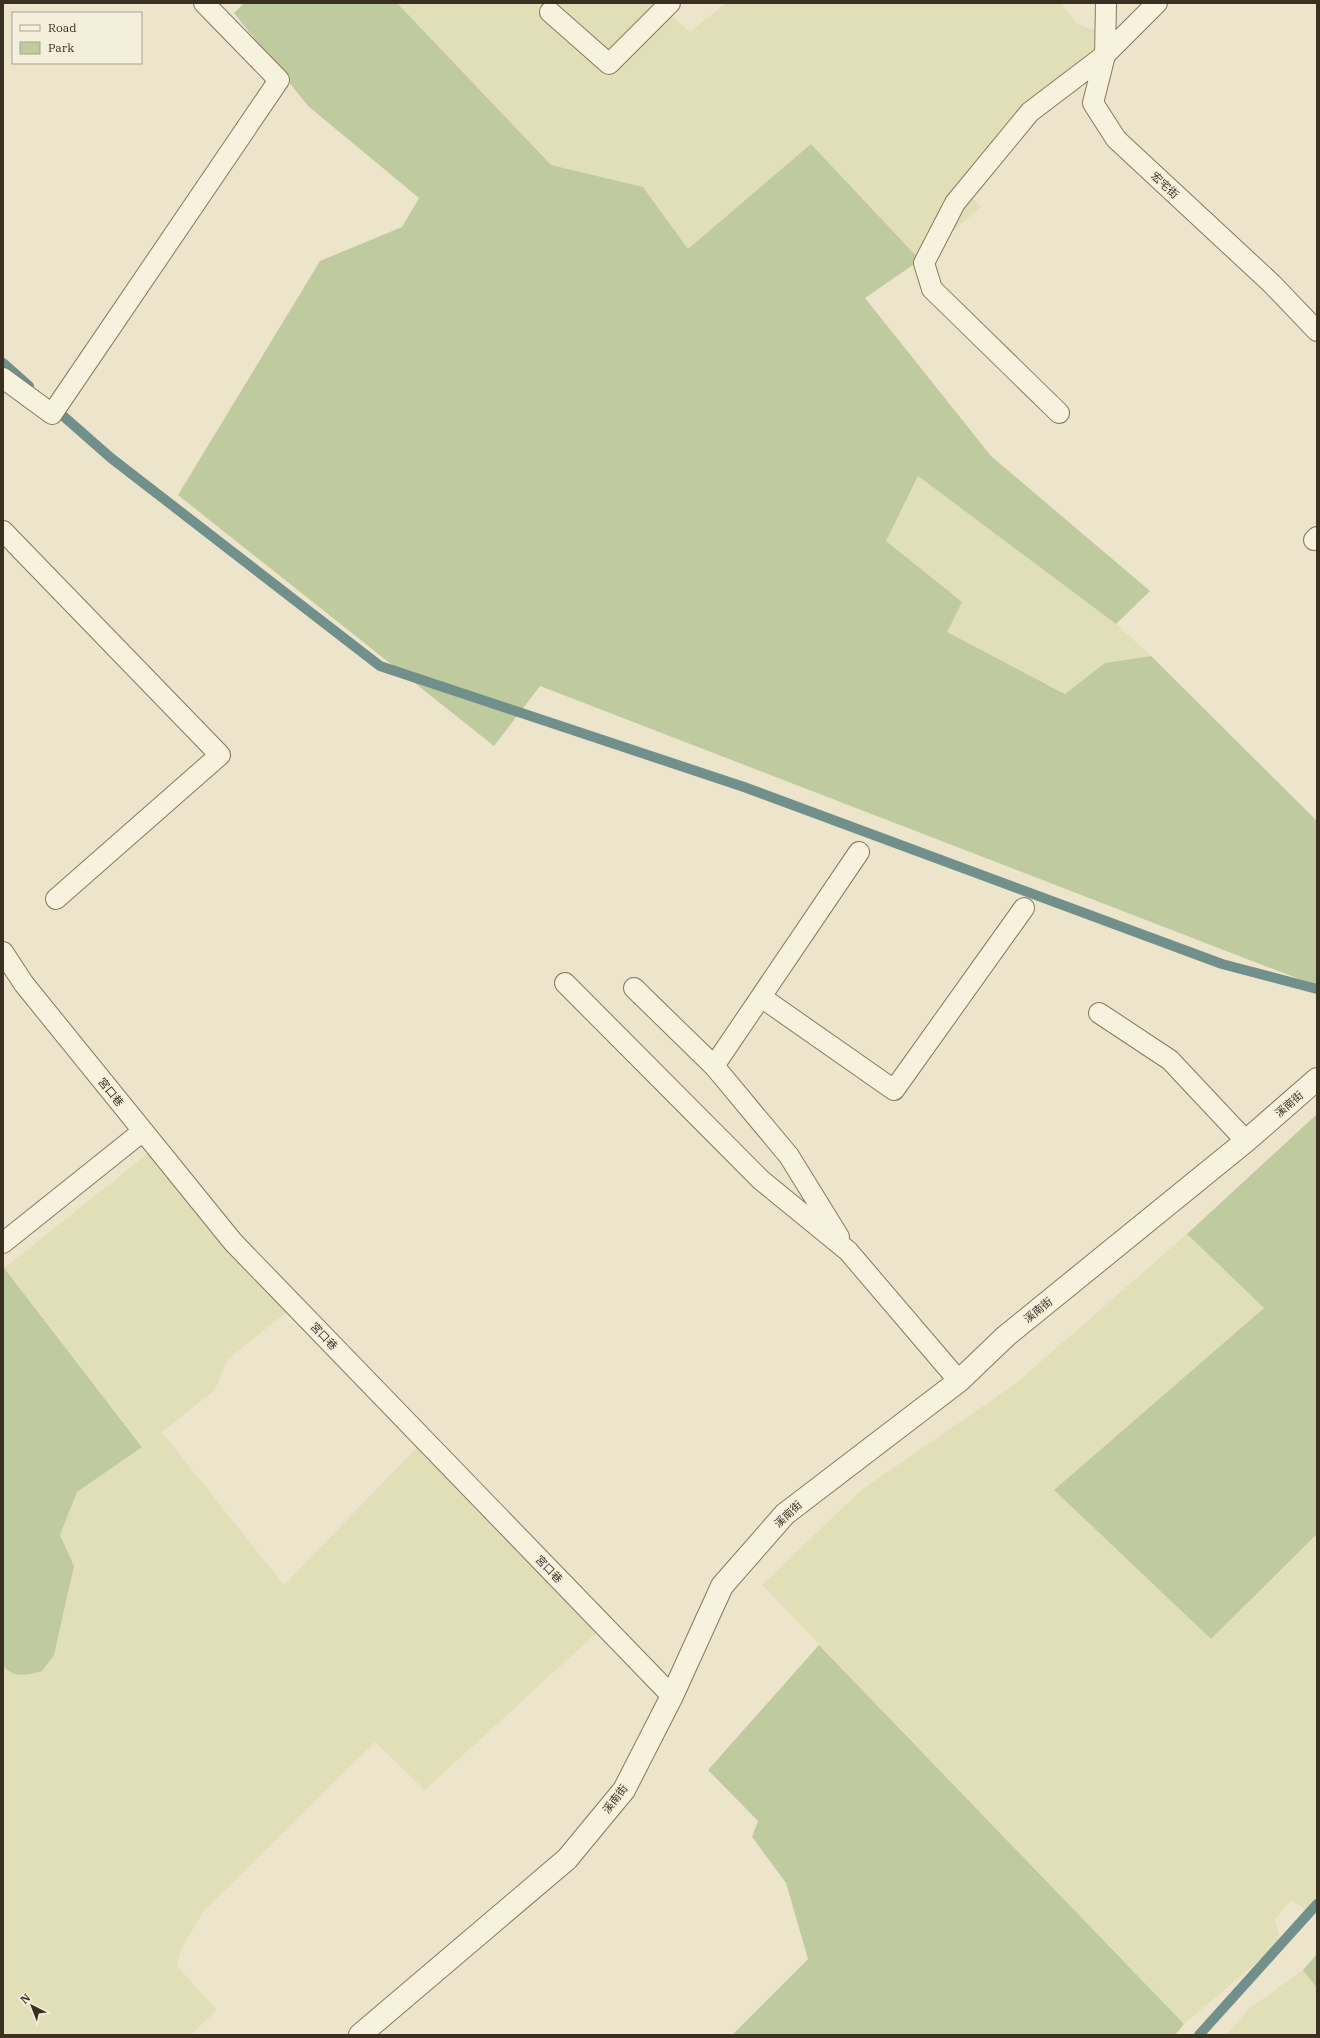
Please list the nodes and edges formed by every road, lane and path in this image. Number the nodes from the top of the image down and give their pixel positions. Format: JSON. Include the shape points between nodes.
{"nodes":[{"id":1,"x":204,"y":3,"type":"edge"},
{"id":2,"x":670,"y":3,"type":"edge"},
{"id":3,"x":1106,"y":3,"type":"edge"},
{"id":4,"x":1157,"y":3,"type":"edge"},
{"id":5,"x":550,"y":12,"type":"dead end"},
{"id":6,"x":1105,"y":55,"type":"junction"},
{"id":7,"x":1317,"y":331,"type":"edge"},
{"id":8,"x":3,"y":378,"type":"edge"},
{"id":9,"x":1059,"y":413,"type":"dead end"},
{"id":10,"x":3,"y":531,"type":"edge"},
{"id":11,"x":859,"y":852,"type":"dead end"},
{"id":12,"x":56,"y":899,"type":"dead end"},
{"id":13,"x":1024,"y":908,"type":"dead end"},
{"id":14,"x":3,"y":952,"type":"edge"},
{"id":15,"x":565,"y":982,"type":"dead end"},
{"id":16,"x":634,"y":988,"type":"dead end"},
{"id":17,"x":761,"y":997,"type":"junction"},
{"id":18,"x":1099,"y":1013,"type":"dead end"},
{"id":19,"x":714,"y":1066,"type":"junction"},
{"id":20,"x":1317,"y":1079,"type":"edge"},
{"id":21,"x":143,"y":1131,"type":"junction"},
{"id":22,"x":1246,"y":1141,"type":"junction"},
{"id":23,"x":3,"y":1243,"type":"edge"},
{"id":24,"x":848,"y":1251,"type":"junction"},
{"id":25,"x":959,"y":1381,"type":"junction"},
{"id":26,"x":672,"y":1696,"type":"junction"},
{"id":27,"x":360,"y":2035,"type":"edge"}],
"edges":[{"from":1,"to":8,"type":"lane","via":[[279,80],[52,414]]},
{"from":2,"to":5,"type":"lane","via":[[609,64]]},
{"from":3,"to":6,"type":"lane","name":"宏宅街"},
{"from":4,"to":6,"type":"lane"},
{"from":6,"to":7,"type":"lane","name":"宏宅街","via":[[1093,103],[1116,140],[1272,284]]},
{"from":6,"to":9,"type":"lane","via":[[1030,112],[955,203],[924,263],[932,289]]},
{"from":10,"to":12,"type":"lane","via":[[220,755]]},
{"from":11,"to":17,"type":"lane"},
{"from":13,"to":17,"type":"lane","via":[[894,1090]]},
{"from":14,"to":21,"type":"lane","name":"宮口巷","via":[[24,984]]},
{"from":15,"to":24,"type":"lane","via":[[760,1180]]},
{"from":16,"to":19,"type":"lane"},
{"from":17,"to":19,"type":"lane"},
{"from":18,"to":22,"type":"lane","via":[[1170,1060]]},
{"from":19,"to":24,"type":"lane","via":[[789,1156]]},
{"from":20,"to":22,"type":"street","name":"溪南街"},
{"from":21,"to":23,"type":"lane"},
{"from":21,"to":26,"type":"lane","name":"宮口巷","via":[[233,1242]]},
{"from":22,"to":25,"type":"street","name":"溪南街","via":[[1006,1336]]},
{"from":24,"to":25,"type":"lane"},
{"from":25,"to":26,"type":"street","name":"溪南街","via":[[785,1514],[722,1586]]},
{"from":26,"to":27,"type":"street","name":"溪南街","via":[[624,1790],[567,1859]]}]}
